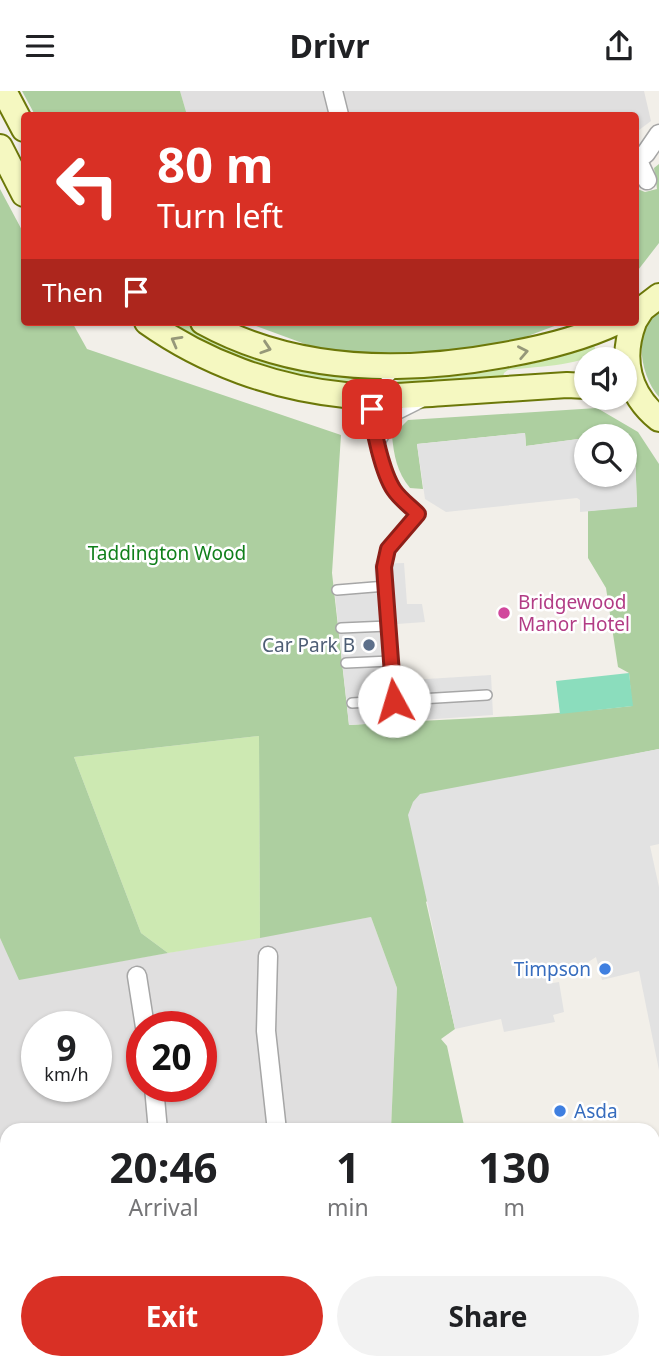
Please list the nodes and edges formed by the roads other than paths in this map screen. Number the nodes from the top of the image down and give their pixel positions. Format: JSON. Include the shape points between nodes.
{"nodes":[{"id":1,"x":4,"y":91,"type":"edge"},
{"id":2,"x":333,"y":91,"type":"edge"},
{"id":3,"x":339,"y":112,"type":"edge"},
{"id":4,"x":21,"y":123,"type":"edge"},
{"id":5,"x":656,"y":139,"type":"edge"},
{"id":6,"x":0,"y":147,"type":"edge"},
{"id":7,"x":639,"y":159,"type":"edge"},
{"id":8,"x":639,"y":165,"type":"edge"},
{"id":9,"x":647,"y":180,"type":"dead end"},
{"id":10,"x":21,"y":188,"type":"edge"},
{"id":11,"x":153,"y":326,"type":"edge"},
{"id":12,"x":211,"y":326,"type":"edge"},
{"id":13,"x":608,"y":326,"type":"edge"},
{"id":14,"x":635,"y":326,"type":"edge"},
{"id":15,"x":400,"y":367,"type":"junction"},
{"id":16,"x":574,"y":385,"type":"edge"},
{"id":17,"x":438,"y":393,"type":"junction"},
{"id":18,"x":373,"y":397,"type":"junction"},
{"id":19,"x":637,"y":406,"type":"edge"},
{"id":20,"x":653,"y":414,"type":"edge"},
{"id":21,"x":379,"y":444,"type":"junction"},
{"id":22,"x":386,"y":586,"type":"junction"},
{"id":23,"x":337,"y":590,"type":"dead end"},
{"id":24,"x":388,"y":626,"type":"junction"},
{"id":25,"x":341,"y":628,"type":"dead end"},
{"id":26,"x":390,"y":661,"type":"junction"},
{"id":27,"x":346,"y":663,"type":"dead end"},
{"id":28,"x":487,"y":695,"type":"dead end"},
{"id":29,"x":394,"y":701,"type":"junction"},
{"id":30,"x":352,"y":703,"type":"dead end"},
{"id":31,"x":268,"y":956,"type":"dead end"},
{"id":32,"x":136,"y":976,"type":"dead end"},
{"id":33,"x":142,"y":1011,"type":"edge"},
{"id":34,"x":155,"y":1102,"type":"edge"},
{"id":35,"x":157,"y":1123,"type":"edge"},
{"id":36,"x":276,"y":1123,"type":"edge"}],
"edges":[{"from":1,"to":4,"type":"street"},
{"from":2,"to":3,"type":"street"},
{"from":5,"to":7,"type":"street"},
{"from":6,"to":10,"type":"street"},
{"from":8,"to":9,"type":"street"},
{"from":18,"to":11,"type":"street","one_way":true,"via":[[302,389],[251,375]]},
{"from":12,"to":15,"type":"street","one_way":true,"via":[[294,357],[352,366]]},
{"from":15,"to":13,"type":"street","one_way":true,"via":[[540,349]]},
{"from":14,"to":20,"type":"street","via":[[626,362],[632,384]]},
{"from":15,"to":18,"type":"lane"},
{"from":16,"to":17,"type":"street"},
{"from":17,"to":18,"type":"street"},
{"from":17,"to":21,"type":"lane","via":[[397,415]]},
{"from":18,"to":21,"type":"lane","via":[[372,419]]},
{"from":19,"to":20,"type":"street"},
{"from":21,"to":22,"type":"lane","via":[[390,482],[418,514],[388,549]]},
{"from":22,"to":23,"type":"lane"},
{"from":22,"to":24,"type":"lane"},
{"from":24,"to":25,"type":"lane"},
{"from":24,"to":26,"type":"lane"},
{"from":26,"to":27,"type":"lane"},
{"from":26,"to":29,"type":"lane"},
{"from":28,"to":29,"type":"lane"},
{"from":29,"to":30,"type":"lane"},
{"from":31,"to":36,"type":"street","via":[[266,1031]]},
{"from":32,"to":33,"type":"street"},
{"from":34,"to":35,"type":"street"}]}
